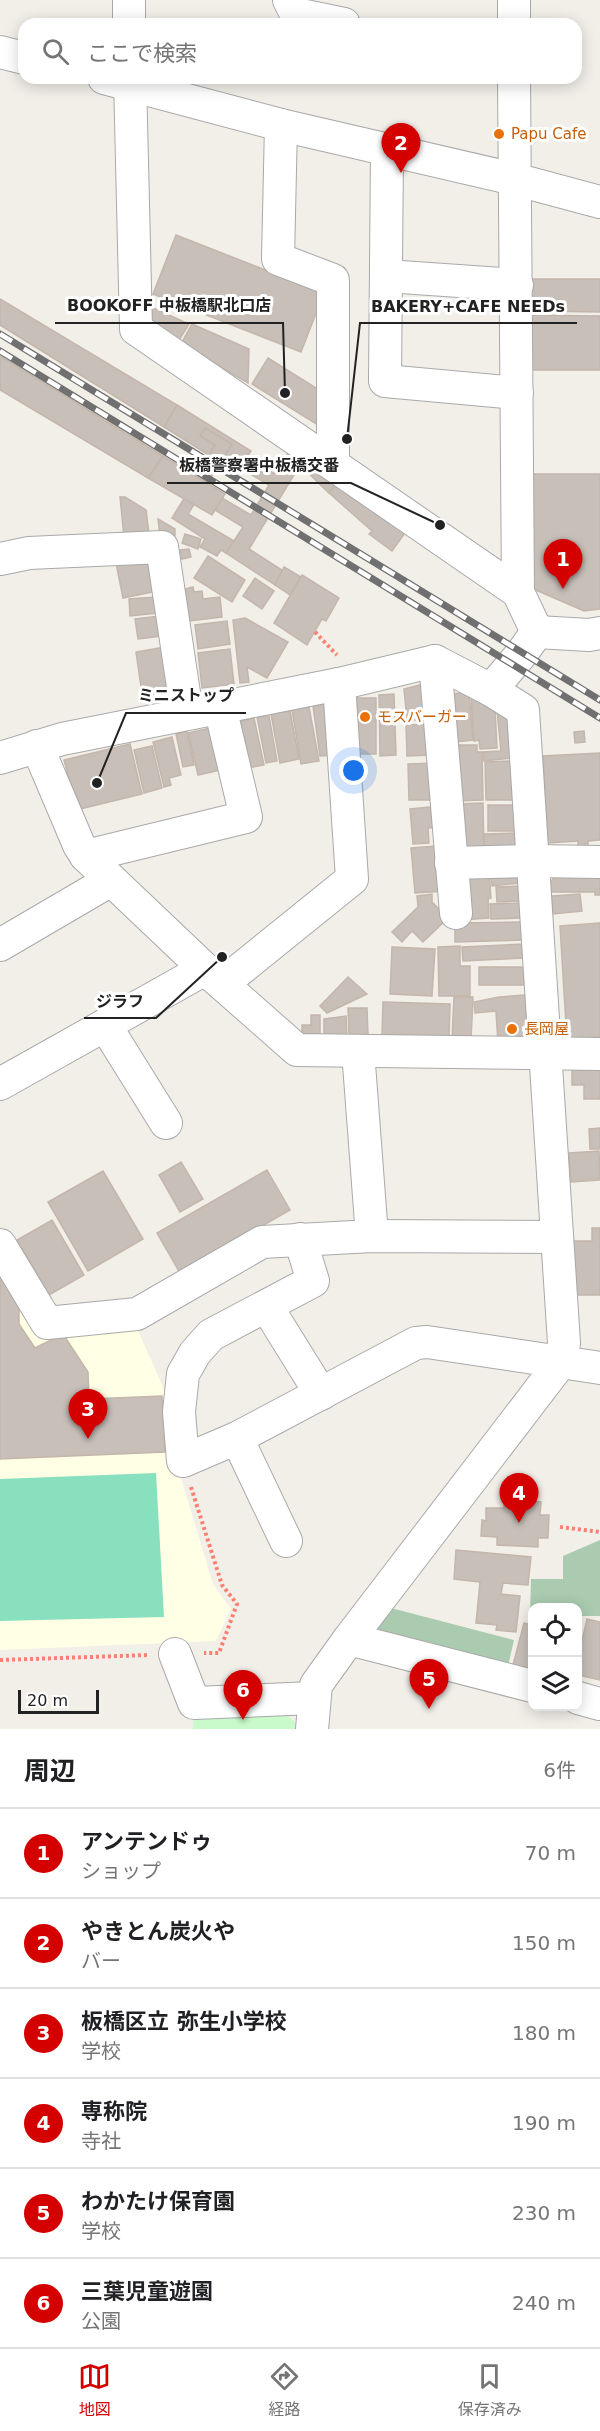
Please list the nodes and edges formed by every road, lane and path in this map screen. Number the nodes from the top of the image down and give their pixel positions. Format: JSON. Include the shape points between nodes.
{"nodes":[{"id":1,"x":129,"y":0,"type":"edge"},
{"id":2,"x":289,"y":0,"type":"edge"},
{"id":3,"x":514,"y":0,"type":"edge"},
{"id":4,"x":129,"y":18,"type":"edge"},
{"id":5,"x":315,"y":18,"type":"edge"},
{"id":6,"x":514,"y":18,"type":"edge"},
{"id":7,"x":0,"y":52,"type":"edge"},
{"id":8,"x":18,"y":56,"type":"edge"},
{"id":9,"x":121,"y":84,"type":"edge"},
{"id":10,"x":135,"y":84,"type":"edge"},
{"id":11,"x":514,"y":84,"type":"edge"},
{"id":12,"x":281,"y":125,"type":"junction"},
{"id":13,"x":387,"y":151,"type":"junction"},
{"id":14,"x":514,"y":179,"type":"junction"},
{"id":15,"x":600,"y":202,"type":"edge"},
{"id":16,"x":386,"y":276,"type":"junction"},
{"id":17,"x":517,"y":285,"type":"junction"},
{"id":18,"x":517,"y":393,"type":"junction"},
{"id":19,"x":333,"y":464,"type":"junction"},
{"id":20,"x":0,"y":559,"type":"edge"},
{"id":21,"x":518,"y":592,"type":"junction"},
{"id":22,"x":537,"y":632,"type":"junction"},
{"id":23,"x":600,"y":633,"type":"edge"},
{"id":24,"x":435,"y":661,"type":"junction"},
{"id":25,"x":339,"y":684,"type":"junction"},
{"id":26,"x":491,"y":690,"type":"junction"},
{"id":27,"x":220,"y":707,"type":"junction"},
{"id":28,"x":187,"y":713,"type":"junction"},
{"id":29,"x":37,"y":746,"type":"junction"},
{"id":30,"x":0,"y":758,"type":"edge"},
{"id":31,"x":86,"y":856,"type":"junction"},
{"id":32,"x":532,"y":861,"type":"junction"},
{"id":33,"x":600,"y":862,"type":"edge"},
{"id":34,"x":451,"y":863,"type":"junction"},
{"id":35,"x":111,"y":880,"type":"junction"},
{"id":36,"x":456,"y":913,"type":"dead end"},
{"id":37,"x":0,"y":945,"type":"edge"},
{"id":38,"x":214,"y":976,"type":"junction"},
{"id":39,"x":105,"y":1025,"type":"junction"},
{"id":40,"x":358,"y":1051,"type":"junction"},
{"id":41,"x":545,"y":1053,"type":"junction"},
{"id":42,"x":600,"y":1054,"type":"edge"},
{"id":43,"x":0,"y":1084,"type":"edge"},
{"id":44,"x":166,"y":1123,"type":"dead end"},
{"id":45,"x":372,"y":1236,"type":"junction"},
{"id":46,"x":556,"y":1237,"type":"junction"},
{"id":47,"x":300,"y":1239,"type":"junction"},
{"id":48,"x":0,"y":1245,"type":"edge"},
{"id":49,"x":267,"y":1306,"type":"junction"},
{"id":50,"x":561,"y":1362,"type":"junction"},
{"id":51,"x":600,"y":1368,"type":"edge"},
{"id":52,"x":321,"y":1394,"type":"junction"},
{"id":53,"x":237,"y":1438,"type":"junction"},
{"id":54,"x":183,"y":1461,"type":"junction"},
{"id":55,"x":560,"y":1527,"type":"dead end"},
{"id":56,"x":600,"y":1532,"type":"edge"},
{"id":57,"x":286,"y":1541,"type":"dead end"},
{"id":58,"x":349,"y":1640,"type":"junction"},
{"id":59,"x":175,"y":1654,"type":"junction"},
{"id":60,"x":0,"y":1660,"type":"edge"},
{"id":61,"x":528,"y":1685,"type":"edge"},
{"id":62,"x":314,"y":1698,"type":"junction"},
{"id":63,"x":582,"y":1699,"type":"edge"},
{"id":64,"x":600,"y":1704,"type":"edge"},
{"id":65,"x":312,"y":1729,"type":"edge"}],
"edges":[{"from":1,"to":4,"type":"street"},
{"from":2,"to":5,"type":"street","via":[[296,14]]},
{"from":3,"to":6,"type":"street"},
{"from":7,"to":8,"type":"street"},
{"from":9,"to":19,"type":"street","via":[[136,329]]},
{"from":10,"to":12,"type":"street"},
{"from":11,"to":14,"type":"street"},
{"from":12,"to":13,"type":"street"},
{"from":12,"to":19,"type":"street","via":[[278,259],[333,280]]},
{"from":13,"to":14,"type":"street"},
{"from":13,"to":16,"type":"street"},
{"from":14,"to":15,"type":"street"},
{"from":14,"to":17,"type":"street"},
{"from":16,"to":17,"type":"street"},
{"from":16,"to":18,"type":"street","via":[[385,381]]},
{"from":17,"to":18,"type":"street"},
{"from":18,"to":21,"type":"street"},
{"from":19,"to":21,"type":"street"},
{"from":20,"to":28,"type":"street","via":[[29,553],[162,548]]},
{"from":21,"to":22,"type":"street"},
{"from":22,"to":23,"type":"street"},
{"from":22,"to":26,"type":"street"},
{"from":24,"to":25,"type":"street"},
{"from":24,"to":26,"type":"street"},
{"from":24,"to":34,"type":"street"},
{"from":25,"to":27,"type":"street"},
{"from":25,"to":38,"type":"street","via":[[352,879]]},
{"from":26,"to":32,"type":"street","via":[[523,710]]},
{"from":27,"to":28,"type":"street"},
{"from":27,"to":31,"type":"street","via":[[246,817]]},
{"from":28,"to":29,"type":"street"},
{"from":29,"to":30,"type":"street"},
{"from":29,"to":31,"type":"street"},
{"from":31,"to":35,"type":"street"},
{"from":32,"to":33,"type":"street"},
{"from":32,"to":34,"type":"street"},
{"from":32,"to":41,"type":"street"},
{"from":34,"to":36,"type":"street"},
{"from":35,"to":37,"type":"street"},
{"from":35,"to":38,"type":"street"},
{"from":38,"to":39,"type":"street"},
{"from":38,"to":40,"type":"street","via":[[297,1050]]},
{"from":39,"to":43,"type":"street"},
{"from":39,"to":44,"type":"street"},
{"from":40,"to":41,"type":"street"},
{"from":40,"to":45,"type":"street"},
{"from":41,"to":42,"type":"street"},
{"from":41,"to":46,"type":"street"},
{"from":45,"to":46,"type":"street"},
{"from":45,"to":47,"type":"street"},
{"from":46,"to":50,"type":"street","via":[[564,1343]]},
{"from":47,"to":48,"type":"street","via":[[262,1242],[137,1314],[46,1323]]},
{"from":47,"to":49,"type":"street","via":[[314,1281]]},
{"from":49,"to":52,"type":"street"},
{"from":49,"to":54,"type":"street","via":[[211,1335],[183,1374],[178,1412]]},
{"from":50,"to":51,"type":"street"},
{"from":50,"to":52,"type":"street","via":[[416,1343]]},
{"from":50,"to":58,"type":"street"},
{"from":52,"to":53,"type":"street"},
{"from":53,"to":54,"type":"street"},
{"from":53,"to":57,"type":"street"},
{"from":54,"to":59,"type":"path","via":[[222,1585],[237,1604],[219,1653]]},
{"from":55,"to":56,"type":"path"},
{"from":58,"to":61,"type":"street"},
{"from":58,"to":62,"type":"street","via":[[316,1685]]},
{"from":59,"to":60,"type":"path"},
{"from":59,"to":62,"type":"street","via":[[194,1703]]},
{"from":62,"to":65,"type":"street"},
{"from":63,"to":64,"type":"street"}]}
